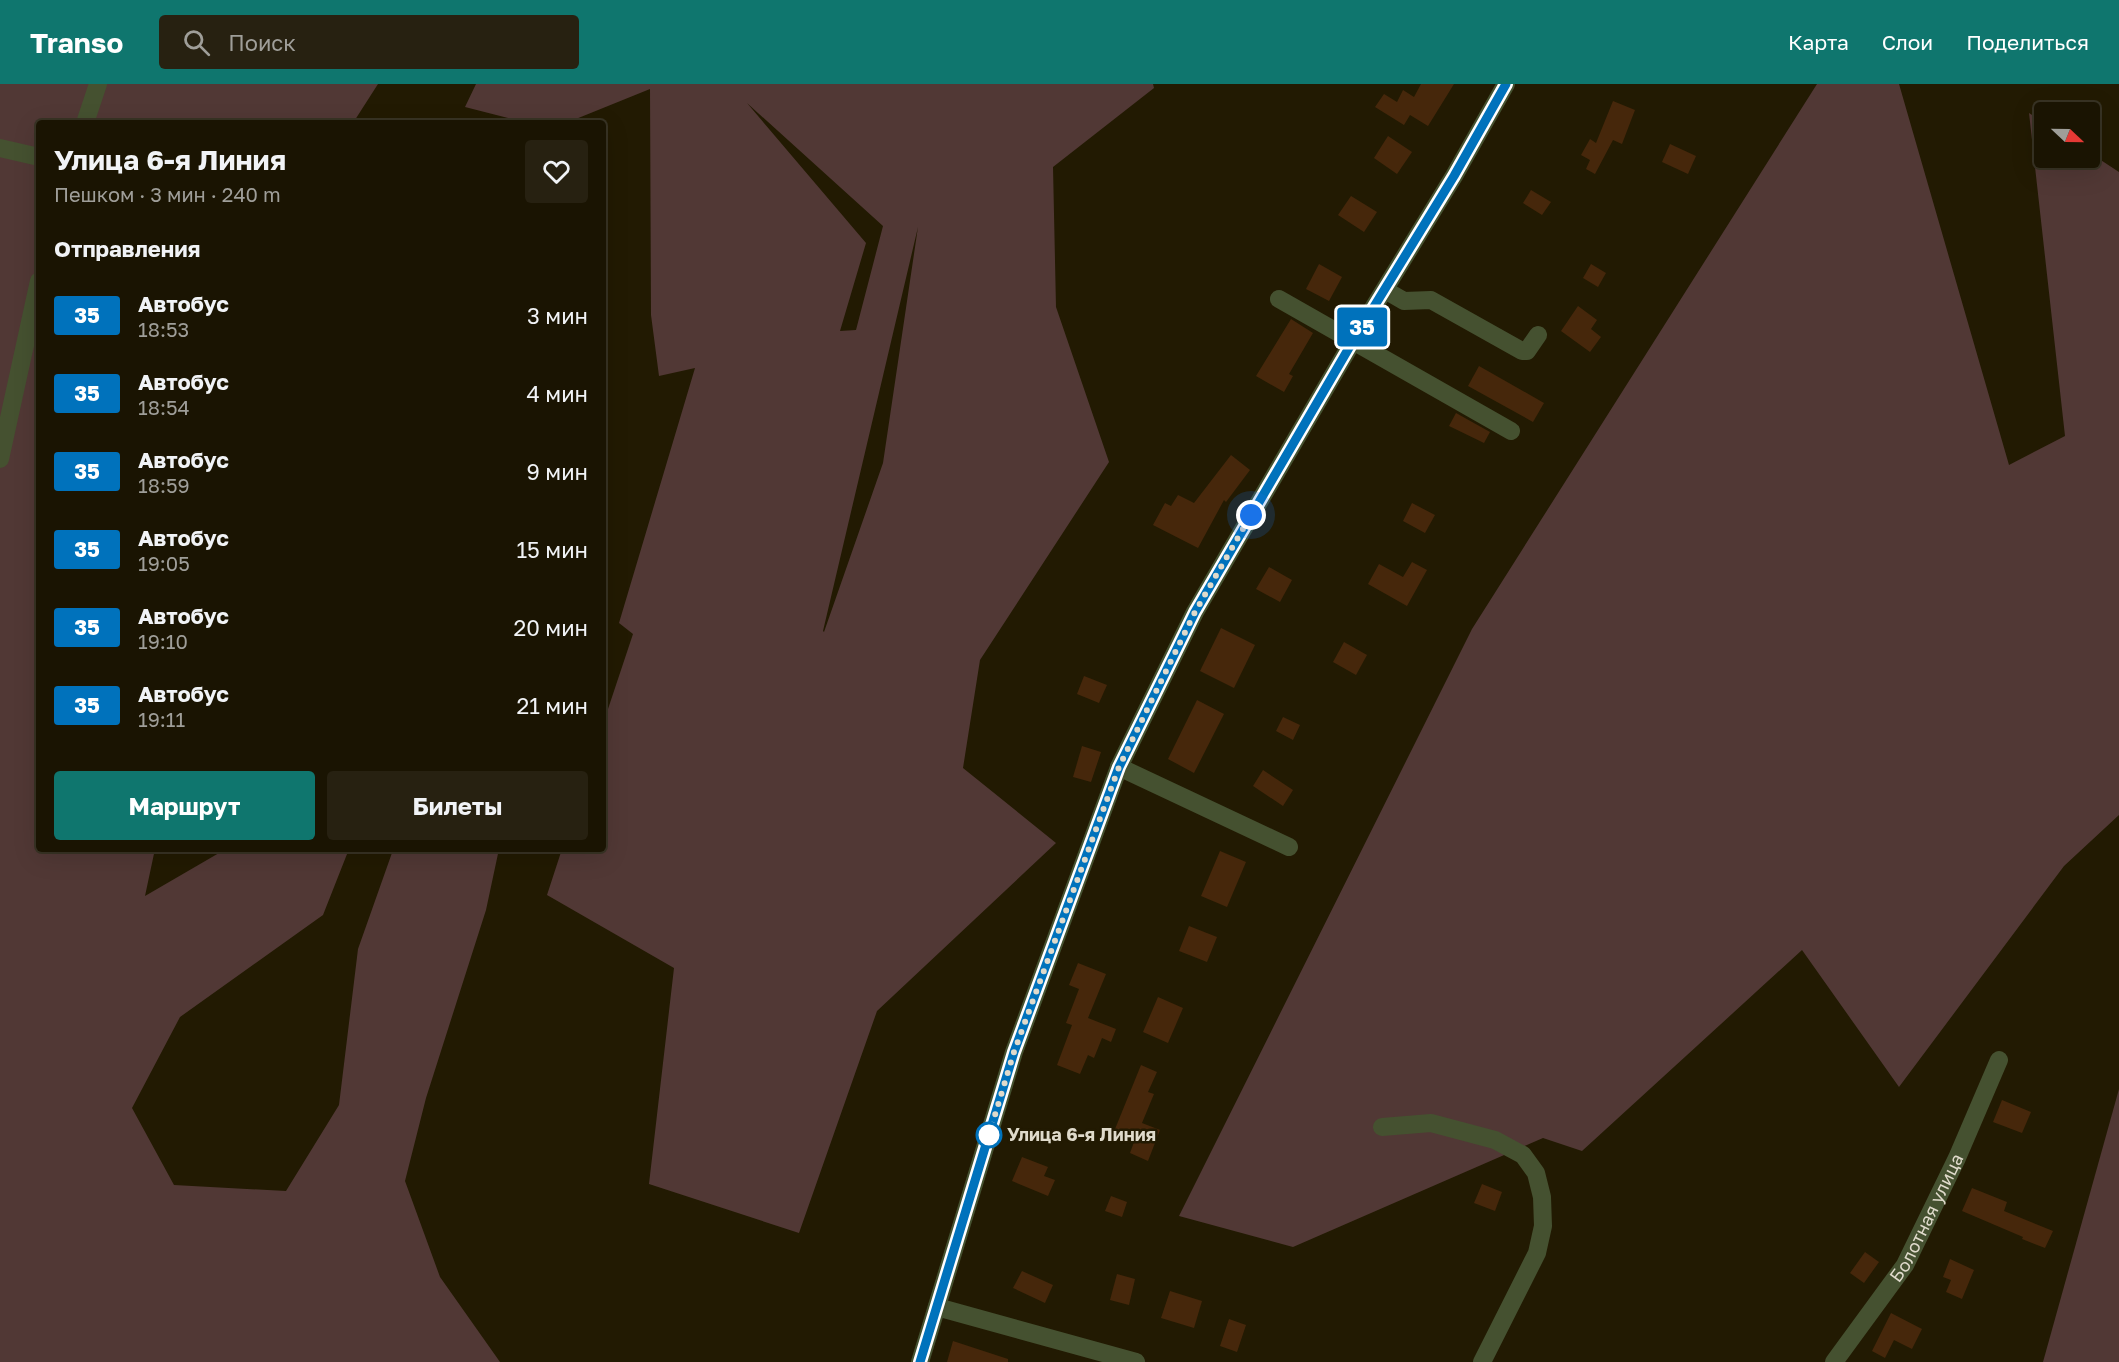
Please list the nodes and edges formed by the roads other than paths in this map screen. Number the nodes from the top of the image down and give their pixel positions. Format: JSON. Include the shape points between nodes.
{"nodes":[{"id":1,"x":98,"y":84,"type":"edge"},
{"id":2,"x":1506,"y":84,"type":"edge"},
{"id":3,"x":86,"y":120,"type":"edge"},
{"id":4,"x":0,"y":148,"type":"edge"},
{"id":5,"x":36,"y":156,"type":"edge"},
{"id":6,"x":1385,"y":290,"type":"junction"},
{"id":7,"x":36,"y":295,"type":"edge"},
{"id":8,"x":1279,"y":298,"type":"dead end"},
{"id":9,"x":1538,"y":335,"type":"dead end"},
{"id":10,"x":1353,"y":341,"type":"junction"},
{"id":11,"x":1511,"y":431,"type":"dead end"},
{"id":12,"x":0,"y":459,"type":"edge"},
{"id":13,"x":1119,"y":767,"type":"junction"},
{"id":14,"x":1289,"y":847,"type":"dead end"},
{"id":15,"x":1999,"y":1060,"type":"dead end"},
{"id":16,"x":1382,"y":1127,"type":"dead end"},
{"id":17,"x":937,"y":1307,"type":"junction"},
{"id":18,"x":920,"y":1362,"type":"edge"},
{"id":19,"x":1136,"y":1362,"type":"edge"},
{"id":20,"x":1482,"y":1362,"type":"edge"},
{"id":21,"x":1834,"y":1362,"type":"edge"}],
"edges":[{"from":1,"to":3,"type":"street"},
{"from":2,"to":6,"type":"street"},
{"from":4,"to":5,"type":"street"},
{"from":6,"to":9,"type":"street","via":[[1404,301],[1431,300],[1522,351],[1527,351]]},
{"from":6,"to":10,"type":"street"},
{"from":7,"to":12,"type":"street"},
{"from":8,"to":10,"type":"street"},
{"from":10,"to":11,"type":"street"},
{"from":10,"to":13,"type":"street","via":[[1195,612]]},
{"from":13,"to":14,"type":"street"},
{"from":13,"to":17,"type":"street","via":[[1014,1052]]},
{"from":15,"to":21,"type":"street","name":"Болотная улица","via":[[1958,1158],[1905,1265]]},
{"from":16,"to":20,"type":"street","via":[[1431,1123],[1495,1140],[1523,1155],[1536,1173],[1543,1226],[1537,1253]]},
{"from":17,"to":18,"type":"street"},
{"from":17,"to":19,"type":"street"}]}
